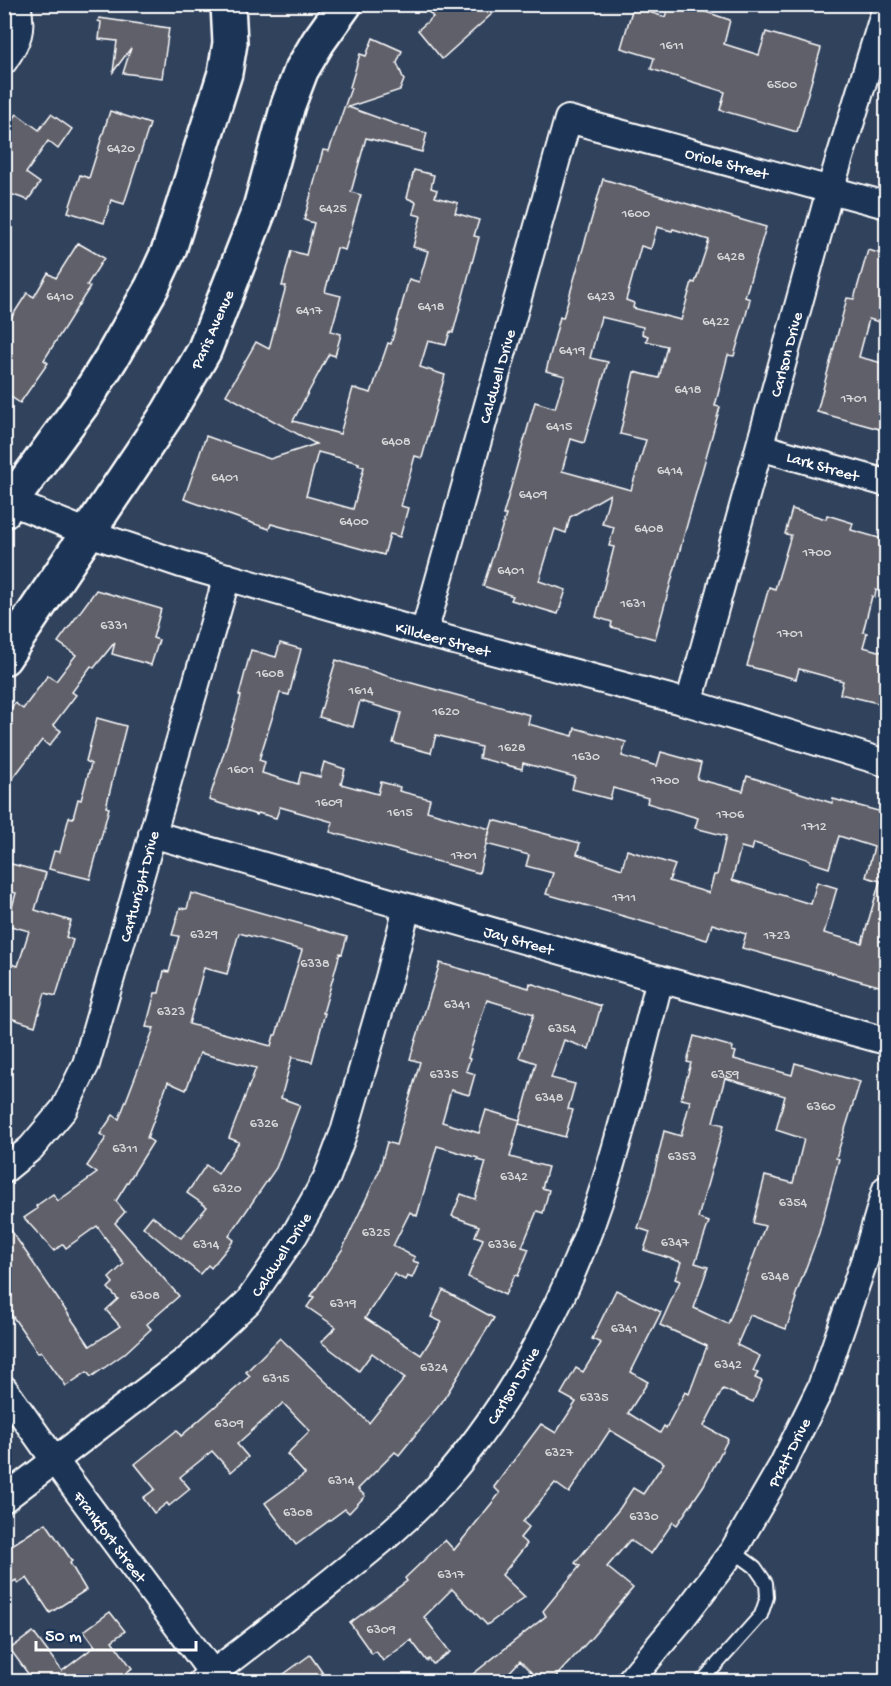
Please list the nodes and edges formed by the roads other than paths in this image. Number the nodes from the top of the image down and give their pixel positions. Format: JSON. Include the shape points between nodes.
{"nodes":[{"id":1,"x":17,"y":4,"type":"edge"},
{"id":2,"x":228,"y":4,"type":"edge"},
{"id":3,"x":345,"y":4,"type":"edge"},
{"id":4,"x":886,"y":7,"type":"edge"},
{"id":5,"x":4,"y":61,"type":"edge"},
{"id":6,"x":568,"y":119,"type":"joint"},
{"id":7,"x":830,"y":190,"type":"junction"},
{"id":8,"x":886,"y":205,"type":"edge"},
{"id":9,"x":760,"y":447,"type":"junction"},
{"id":10,"x":886,"y":483,"type":"edge"},
{"id":11,"x":7,"y":504,"type":"edge"},
{"id":12,"x":86,"y":532,"type":"junction"},
{"id":13,"x":227,"y":577,"type":"junction"},
{"id":14,"x":424,"y":633,"type":"junction"},
{"id":15,"x":4,"y":658,"type":"edge"},
{"id":16,"x":689,"y":703,"type":"junction"},
{"id":17,"x":886,"y":763,"type":"edge"},
{"id":18,"x":152,"y":834,"type":"junction"},
{"id":19,"x":407,"y":907,"type":"junction"},
{"id":20,"x":660,"y":979,"type":"junction"},
{"id":21,"x":886,"y":1041,"type":"edge"},
{"id":22,"x":4,"y":1170,"type":"edge"},
{"id":23,"x":886,"y":1189,"type":"edge"},
{"id":24,"x":4,"y":1389,"type":"edge"},
{"id":25,"x":56,"y":1461,"type":"junction"},
{"id":26,"x":4,"y":1499,"type":"edge"},
{"id":27,"x":733,"y":1551,"type":"junction"},
{"id":28,"x":211,"y":1679,"type":"edge"},
{"id":29,"x":629,"y":1682,"type":"edge"},
{"id":30,"x":701,"y":1682,"type":"edge"}],
"edges":[{"from":1,"to":5,"type":"street","via":[[20,34]]},
{"from":2,"to":11,"type":"street","via":[[230,43],[225,73],[169,250],[152,287],[83,403]]},
{"from":3,"to":12,"type":"street","name":"Paris Avenue","via":[[301,71],[260,208],[204,351],[168,413]]},
{"from":4,"to":7,"type":"street","name":"Carlson Drive"},
{"from":6,"to":7,"type":"street","name":"Oriole Street"},
{"from":6,"to":14,"type":"street","name":"Caldwell Drive"},
{"from":7,"to":8,"type":"street","name":"Oriole Street"},
{"from":7,"to":9,"type":"street","name":"Carlson Drive"},
{"from":9,"to":10,"type":"street","name":"Lark Street"},
{"from":9,"to":16,"type":"street","name":"Carlson Drive"},
{"from":11,"to":12,"type":"street","name":"Killdeer Street"},
{"from":12,"to":13,"type":"street","name":"Killdeer Street"},
{"from":12,"to":15,"type":"street","name":"Paris Avenue"},
{"from":13,"to":14,"type":"street","name":"Killdeer Street"},
{"from":13,"to":18,"type":"street","name":"Cartwright Drive"},
{"from":14,"to":16,"type":"street","name":"Killdeer Street"},
{"from":16,"to":17,"type":"street","name":"Killdeer Street"},
{"from":18,"to":19,"type":"street","name":"Jay Street"},
{"from":18,"to":22,"type":"street","name":"Cartwright Drive","via":[[86,1064],[64,1109],[31,1148]]},
{"from":19,"to":20,"type":"street","name":"Jay Street"},
{"from":19,"to":25,"type":"street","name":"Caldwell Drive","via":[[345,1129],[327,1177],[295,1234],[248,1302],[186,1360]]},
{"from":20,"to":21,"type":"street","name":"Jay Street"},
{"from":20,"to":28,"type":"street","name":"Carlson Drive","via":[[607,1178],[552,1316],[517,1380],[445,1480],[394,1532]]},
{"from":23,"to":27,"type":"street","name":"Pratt Drive","via":[[821,1387]]},
{"from":24,"to":25,"type":"street","name":"Frankfort Street"},
{"from":25,"to":26,"type":"street","name":"Caldwell Drive"},
{"from":25,"to":28,"type":"street","name":"Frankfort Street"},
{"from":27,"to":29,"type":"street","name":"Pratt Drive"},
{"from":27,"to":30,"type":"lane","via":[[755,1567],[766,1583],[767,1597],[761,1615]]}]}
